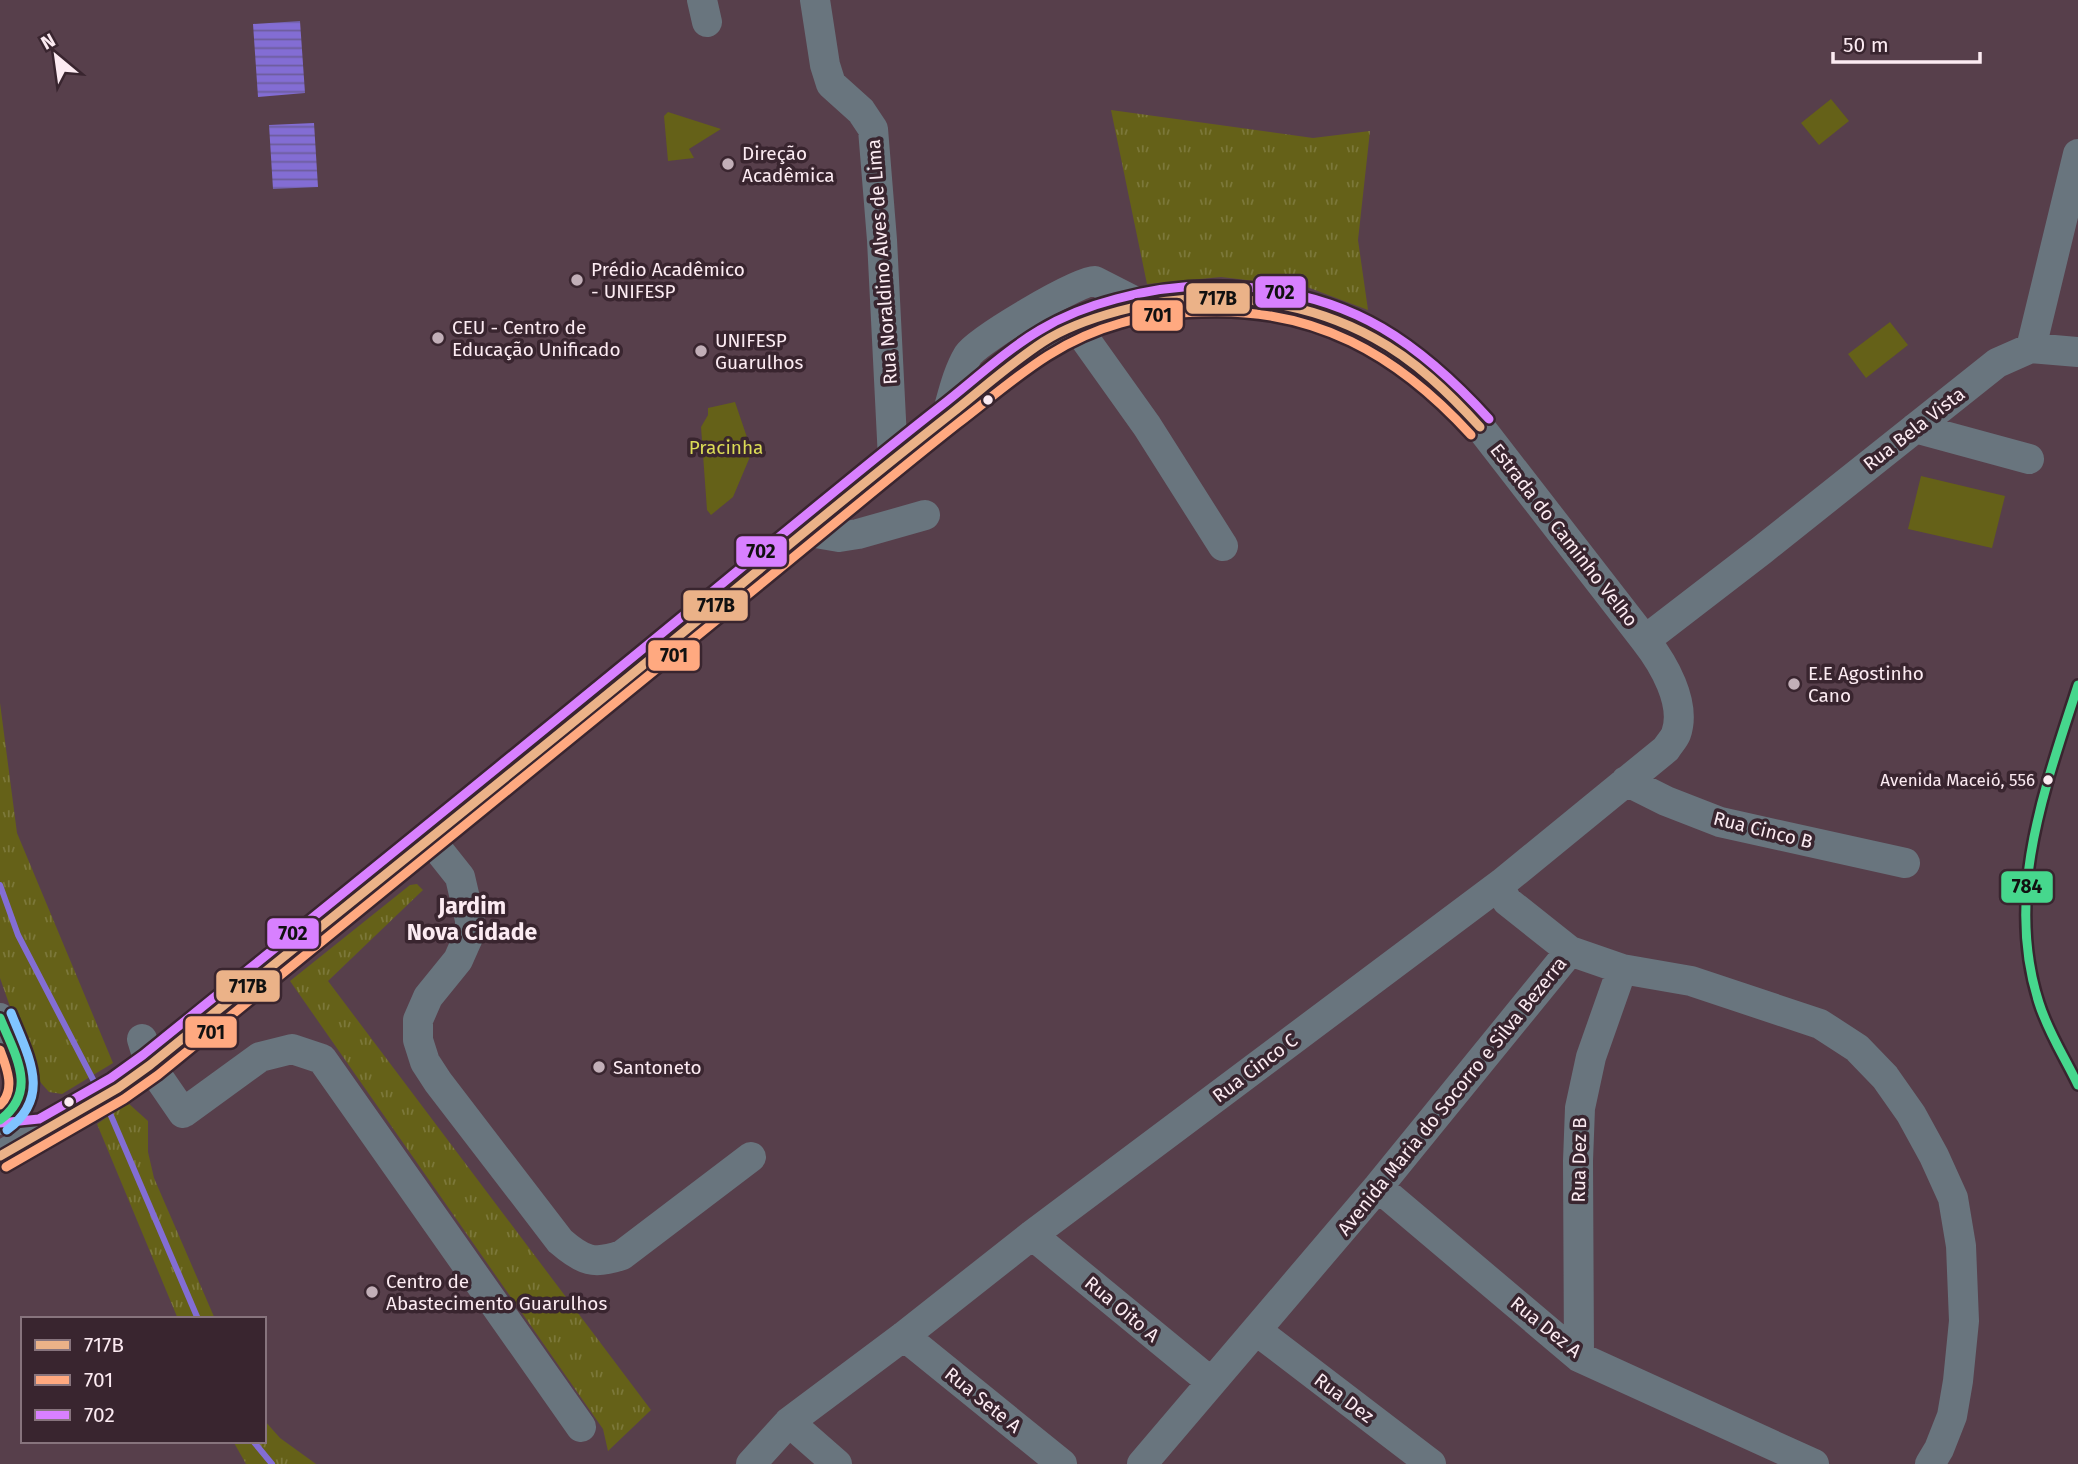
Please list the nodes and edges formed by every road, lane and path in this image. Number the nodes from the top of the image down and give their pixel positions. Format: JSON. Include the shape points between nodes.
{"nodes":[{"id":1,"x":815,"y":0,"type":"edge"},
{"id":2,"x":2078,"y":154,"type":"edge"},
{"id":3,"x":1144,"y":306,"type":"junction"},
{"id":4,"x":1075,"y":326,"type":"junction"},
{"id":5,"x":2031,"y":348,"type":"junction"},
{"id":6,"x":2078,"y":352,"type":"edge"},
{"id":7,"x":946,"y":418,"type":"junction"},
{"id":8,"x":1915,"y":428,"type":"junction"},
{"id":9,"x":894,"y":459,"type":"junction"},
{"id":10,"x":2029,"y":459,"type":"dead end"},
{"id":11,"x":925,"y":515,"type":"dead end"},
{"id":12,"x":804,"y":531,"type":"junction"},
{"id":13,"x":1223,"y":546,"type":"dead end"},
{"id":14,"x":1645,"y":640,"type":"junction"},
{"id":15,"x":1626,"y":781,"type":"junction"},
{"id":16,"x":429,"y":838,"type":"junction"},
{"id":17,"x":1905,"y":863,"type":"dead end"},
{"id":18,"x":1502,"y":883,"type":"junction"},
{"id":19,"x":1570,"y":951,"type":"junction"},
{"id":20,"x":1622,"y":970,"type":"junction"},
{"id":21,"x":0,"y":1018,"type":"edge"},
{"id":22,"x":146,"y":1052,"type":"junction"},
{"id":23,"x":1,"y":1123,"type":"edge"},
{"id":24,"x":43,"y":1131,"type":"junction"},
{"id":25,"x":0,"y":1156,"type":"edge"},
{"id":26,"x":751,"y":1157,"type":"dead end"},
{"id":27,"x":1378,"y":1187,"type":"junction"},
{"id":28,"x":1032,"y":1235,"type":"junction"},
{"id":29,"x":1257,"y":1331,"type":"junction"},
{"id":30,"x":904,"y":1336,"type":"junction"},
{"id":31,"x":1579,"y":1357,"type":"junction"},
{"id":32,"x":1211,"y":1382,"type":"junction"},
{"id":33,"x":789,"y":1422,"type":"junction"},
{"id":34,"x":582,"y":1427,"type":"dead end"},
{"id":35,"x":1152,"y":1461,"type":"edge"},
{"id":36,"x":751,"y":1464,"type":"edge"},
{"id":37,"x":837,"y":1464,"type":"edge"},
{"id":38,"x":1062,"y":1464,"type":"edge"},
{"id":39,"x":1430,"y":1464,"type":"edge"},
{"id":40,"x":1814,"y":1464,"type":"edge"},
{"id":41,"x":1930,"y":1464,"type":"edge"}],
"edges":[{"from":1,"to":9,"type":"street","name":"Rua Noraldino Alves de Lima","via":[[831,83],[873,129]]},
{"from":2,"to":5,"type":"street"},
{"from":3,"to":4,"type":"street","name":"Estrada do Caminho Velho"},
{"from":3,"to":7,"type":"street","via":[[1095,281],[1060,294],[974,348],[964,363]]},
{"from":3,"to":14,"type":"street","name":"Estrada do Caminho Velho","via":[[1218,299],[1271,302],[1362,332],[1414,364],[1480,427]]},
{"from":4,"to":7,"type":"street","name":"Estrada do Caminho Velho","via":[[1043,342]]},
{"from":4,"to":13,"type":"street","via":[[1147,426]]},
{"from":5,"to":6,"type":"street"},
{"from":5,"to":8,"type":"street","name":"Rua Bela Vista","via":[[1997,363]]},
{"from":7,"to":9,"type":"street","name":"Estrada do Caminho Velho"},
{"from":8,"to":10,"type":"street"},
{"from":8,"to":14,"type":"street","name":"Rua Bela Vista"},
{"from":9,"to":12,"type":"street","name":"Estrada do Caminho Velho"},
{"from":11,"to":12,"type":"street","via":[[839,537]]},
{"from":12,"to":16,"type":"street","name":"Estrada do Caminho Velho","via":[[614,703]]},
{"from":14,"to":15,"type":"street","name":"Rua Cinco C","via":[[1673,687],[1676,735],[1666,749]]},
{"from":15,"to":17,"type":"street","name":"Rua Cinco B","via":[[1720,822]]},
{"from":15,"to":18,"type":"street","name":"Rua Cinco C"},
{"from":16,"to":22,"type":"street","name":"Estrada do Caminho Velho"},
{"from":16,"to":26,"type":"street","via":[[460,877],[470,933],[458,960],[428,997],[418,1020],[425,1062],[560,1241],[572,1252],[593,1260],[602,1262],[622,1255]]},
{"from":18,"to":19,"type":"street","via":[[1507,901]]},
{"from":18,"to":28,"type":"street","name":"Rua Cinco C"},
{"from":19,"to":20,"type":"street","name":"Avenida Maria do Socorro e Silva Bezerra"},
{"from":19,"to":27,"type":"street","name":"Avenida Maria do Socorro e Silva Bezerra"},
{"from":20,"to":31,"type":"street","name":"Rua Dez B","via":[[1591,1057],[1580,1108]]},
{"from":20,"to":41,"type":"street","name":"Avenida Maria do Socorro e Silva Bezerra","via":[[1691,981],[1820,1024],[1857,1048],[1911,1114],[1952,1198],[1961,1246],[1964,1321],[1958,1381],[1952,1416]]},
{"from":21,"to":23,"type":"street","via":[[24,1084],[14,1111]]},
{"from":22,"to":24,"type":"street","name":"Estrada do Caminho Velho","via":[[118,1088]]},
{"from":22,"to":34,"type":"street","via":[[183,1113],[260,1057],[292,1049],[321,1059]]},
{"from":23,"to":24,"type":"street","name":"Estrada do Caminho Velho"},
{"from":24,"to":25,"type":"street","name":"Estrada do Caminho Velho"},
{"from":27,"to":29,"type":"street","name":"Avenida Maria do Socorro e Silva Bezerra"},
{"from":27,"to":31,"type":"street","name":"Rua Dez A"},
{"from":28,"to":30,"type":"street","name":"Rua Cinco C"},
{"from":28,"to":32,"type":"street","name":"Rua Oito A"},
{"from":29,"to":32,"type":"street","name":"Avenida Maria do Socorro e Silva Bezerra"},
{"from":29,"to":39,"type":"street","name":"Rua Dez"},
{"from":30,"to":33,"type":"street","name":"Rua Cinco C"},
{"from":30,"to":38,"type":"street","name":"Rua Sete A"},
{"from":31,"to":40,"type":"street","name":"Rua Dez A"},
{"from":32,"to":35,"type":"street","name":"Avenida Maria do Socorro e Silva Bezerra"},
{"from":33,"to":36,"type":"street","name":"Rua Cinco C"},
{"from":33,"to":37,"type":"street"}]}
